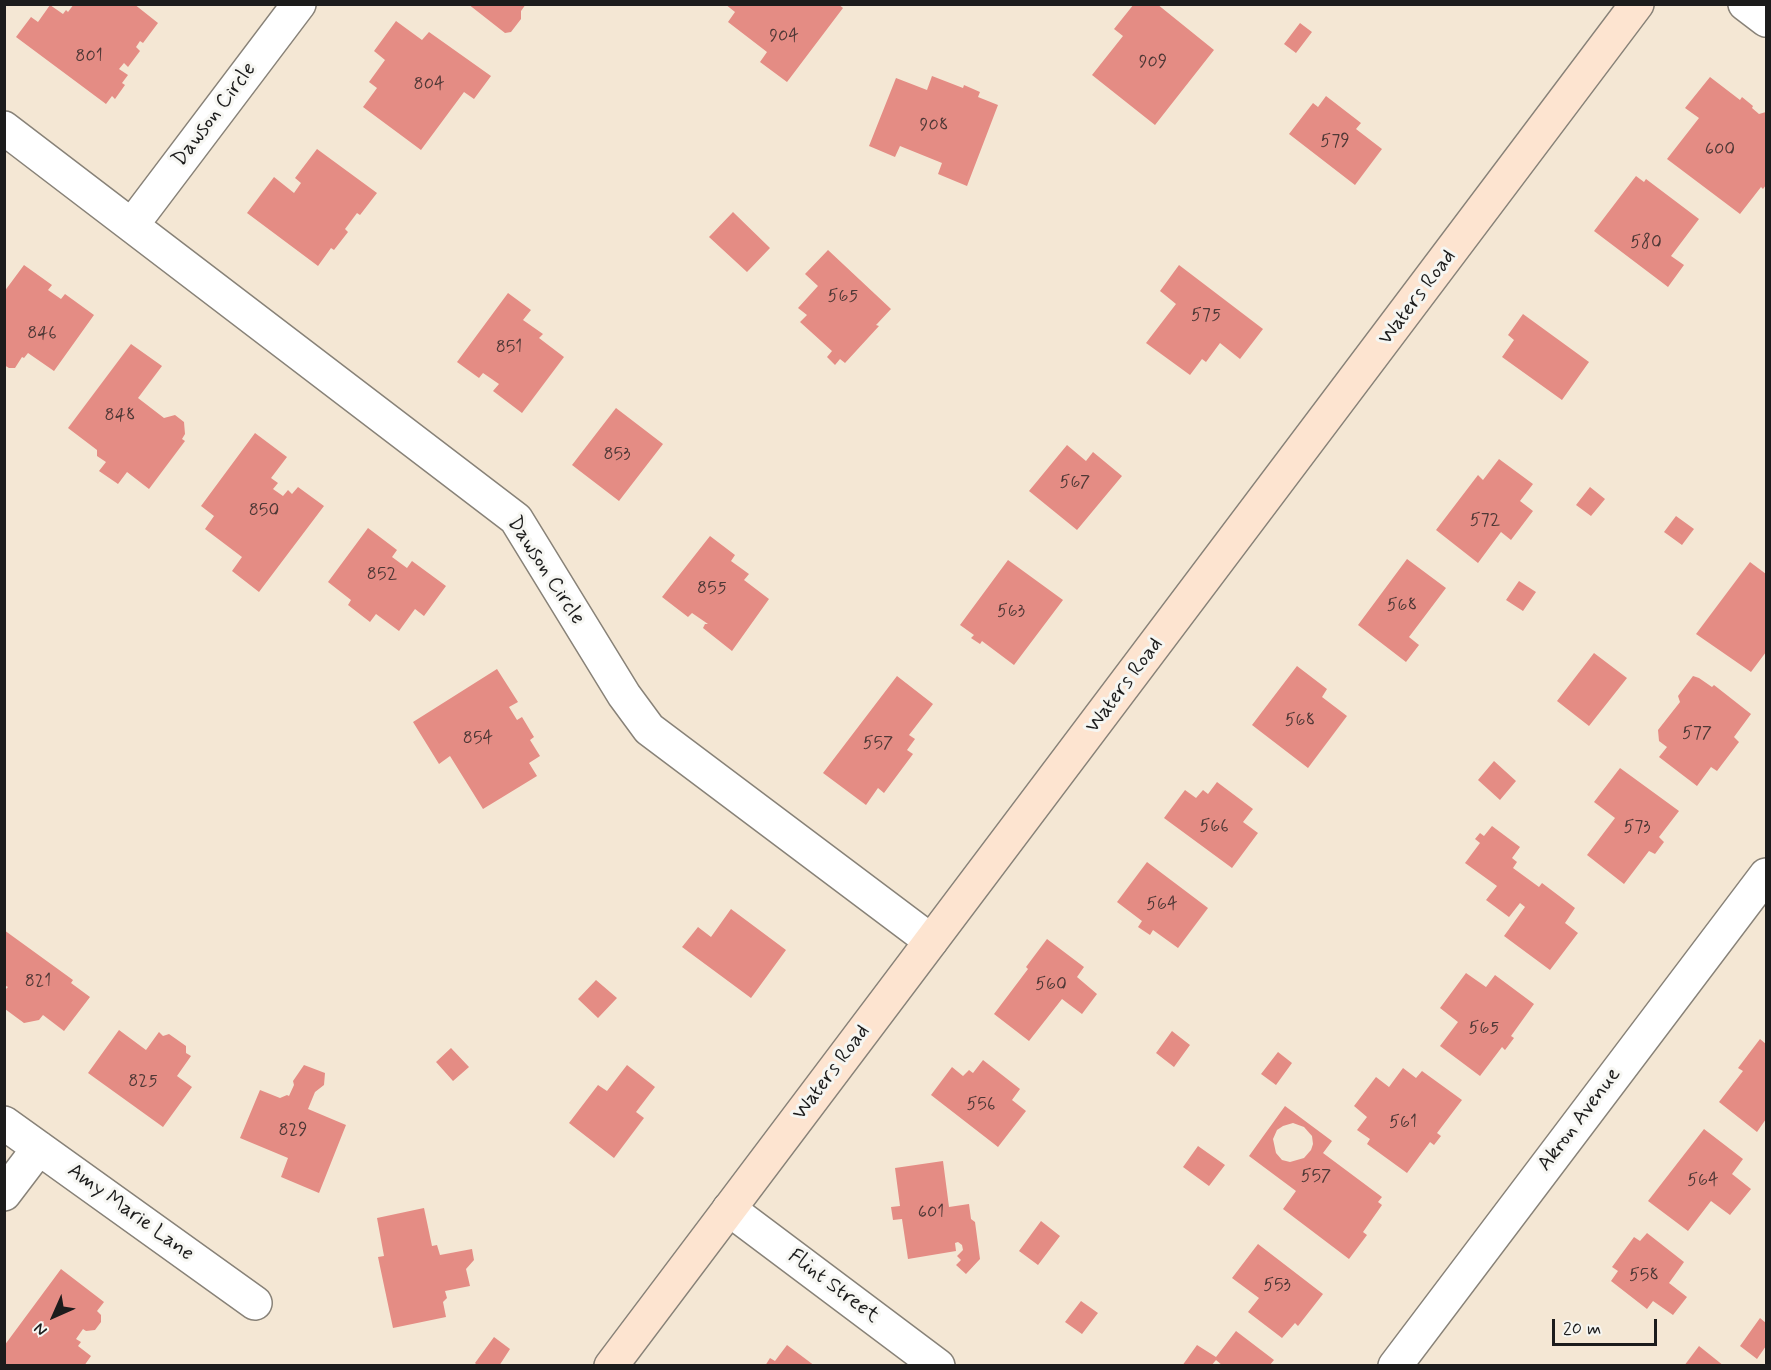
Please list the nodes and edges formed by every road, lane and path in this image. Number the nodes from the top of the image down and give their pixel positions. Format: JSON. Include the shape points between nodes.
{"nodes":[{"id":1,"x":299,"y":4,"type":"edge"},
{"id":2,"x":1637,"y":4,"type":"edge"},
{"id":3,"x":1745,"y":4,"type":"edge"},
{"id":4,"x":1767,"y":20,"type":"edge"},
{"id":5,"x":4,"y":128,"type":"edge"},
{"id":6,"x":132,"y":225,"type":"junction"},
{"id":7,"x":1767,"y":874,"type":"edge"},
{"id":8,"x":931,"y":941,"type":"junction"},
{"id":9,"x":4,"y":1123,"type":"edge"},
{"id":10,"x":39,"y":1148,"type":"junction"},
{"id":11,"x":4,"y":1194,"type":"edge"},
{"id":12,"x":729,"y":1209,"type":"junction"},
{"id":13,"x":255,"y":1303,"type":"dead end"},
{"id":14,"x":611,"y":1365,"type":"edge"},
{"id":15,"x":938,"y":1365,"type":"edge"},
{"id":16,"x":1395,"y":1365,"type":"edge"}],
"edges":[{"from":1,"to":6,"type":"street","name":"Dawson Circle"},
{"from":2,"to":8,"type":"street","name":"Waters Road"},
{"from":3,"to":4,"type":"street"},
{"from":5,"to":6,"type":"street","name":"Dawson Circle"},
{"from":6,"to":8,"type":"street","name":"Dawson Circle","via":[[516,519],[649,729]]},
{"from":7,"to":16,"type":"street","name":"Akron Avenue"},
{"from":8,"to":12,"type":"street","name":"Waters Road"},
{"from":9,"to":10,"type":"street","name":"Amy Marie Lane"},
{"from":10,"to":11,"type":"street"},
{"from":10,"to":13,"type":"street","name":"Amy Marie Lane"},
{"from":12,"to":14,"type":"street","name":"Waters Road"},
{"from":12,"to":15,"type":"street","name":"Flint Street"}]}
